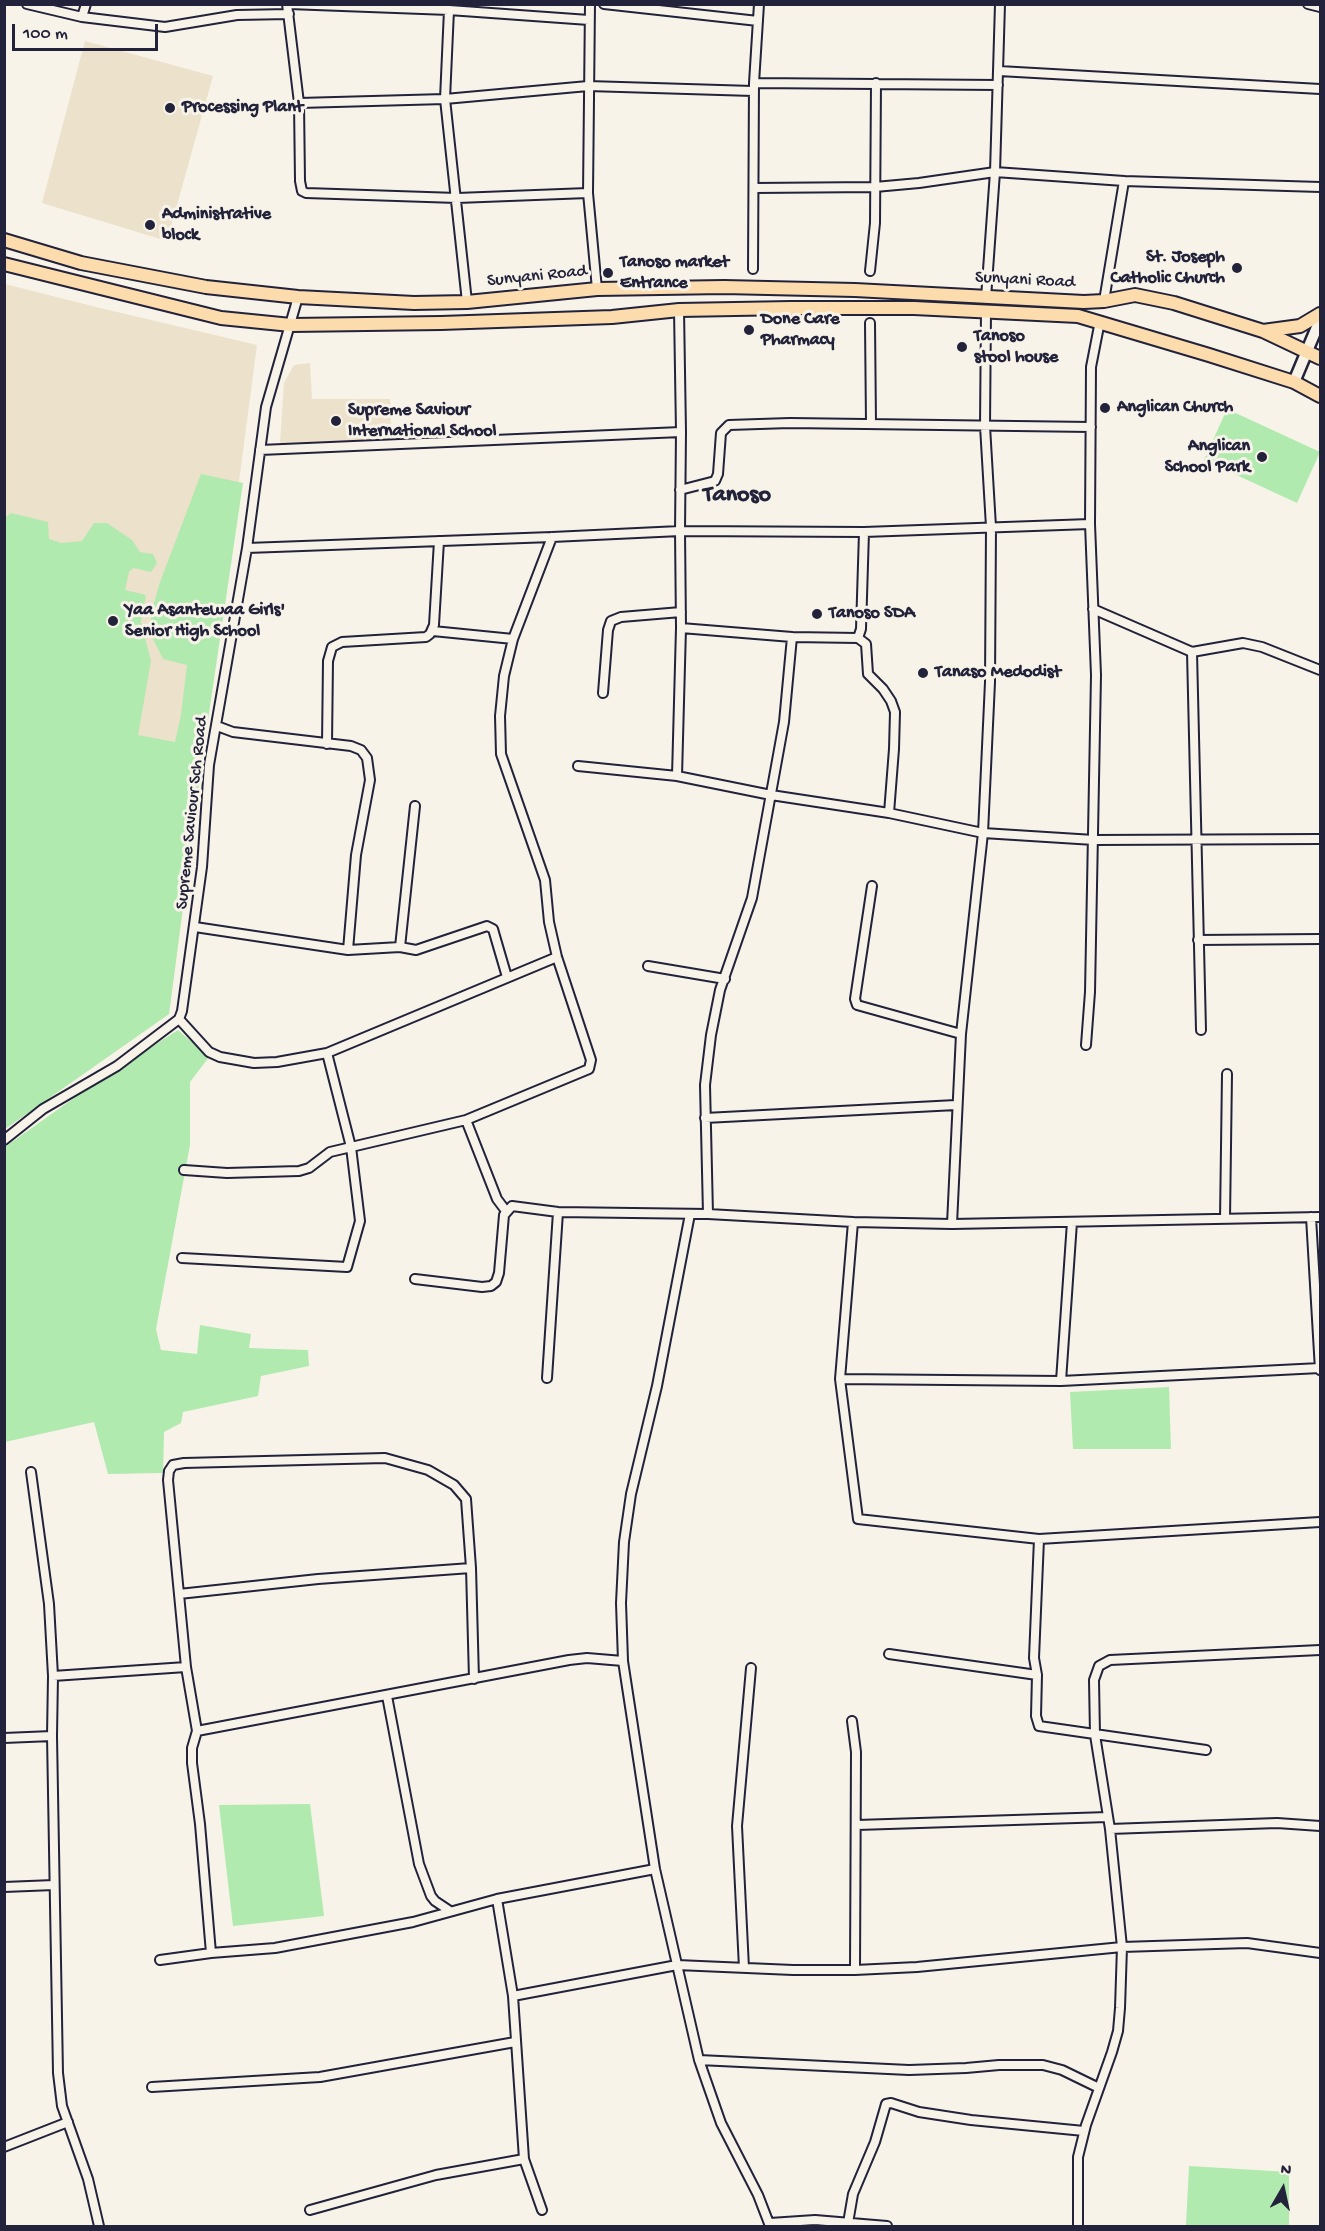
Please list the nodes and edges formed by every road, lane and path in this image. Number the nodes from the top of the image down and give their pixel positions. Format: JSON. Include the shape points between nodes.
{"nodes":[{"id":1,"x":27,"y":4,"type":"edge"},
{"id":2,"x":86,"y":4,"type":"edge"},
{"id":3,"x":288,"y":4,"type":"edge"},
{"id":4,"x":590,"y":4,"type":"edge"},
{"id":5,"x":604,"y":4,"type":"edge"},
{"id":6,"x":759,"y":4,"type":"edge"},
{"id":7,"x":1000,"y":4,"type":"edge"},
{"id":8,"x":1308,"y":4,"type":"edge"},
{"id":9,"x":1320,"y":7,"type":"edge"},
{"id":10,"x":448,"y":10,"type":"junction"},
{"id":11,"x":289,"y":14,"type":"junction"},
{"id":12,"x":82,"y":17,"type":"junction"},
{"id":13,"x":589,"y":20,"type":"junction"},
{"id":14,"x":758,"y":21,"type":"junction"},
{"id":15,"x":999,"y":71,"type":"junction"},
{"id":16,"x":876,"y":83,"type":"junction"},
{"id":17,"x":998,"y":85,"type":"junction"},
{"id":18,"x":588,"y":86,"type":"junction"},
{"id":19,"x":753,"y":87,"type":"junction"},
{"id":20,"x":1320,"y":88,"type":"edge"},
{"id":21,"x":446,"y":99,"type":"junction"},
{"id":22,"x":299,"y":103,"type":"junction"},
{"id":23,"x":995,"y":172,"type":"junction"},
{"id":24,"x":1124,"y":181,"type":"junction"},
{"id":25,"x":875,"y":187,"type":"junction"},
{"id":26,"x":1320,"y":187,"type":"edge"},
{"id":27,"x":754,"y":188,"type":"junction"},
{"id":28,"x":588,"y":193,"type":"junction"},
{"id":29,"x":457,"y":198,"type":"junction"},
{"id":30,"x":4,"y":240,"type":"edge"},
{"id":31,"x":4,"y":264,"type":"edge"},
{"id":32,"x":753,"y":269,"type":"dead end"},
{"id":33,"x":870,"y":271,"type":"dead end"},
{"id":34,"x":597,"y":289,"type":"junction"},
{"id":35,"x":298,"y":297,"type":"junction"},
{"id":36,"x":986,"y":298,"type":"junction"},
{"id":37,"x":1104,"y":301,"type":"junction"},
{"id":38,"x":467,"y":302,"type":"junction"},
{"id":39,"x":679,"y":310,"type":"junction"},
{"id":40,"x":986,"y":311,"type":"junction"},
{"id":41,"x":1320,"y":314,"type":"edge"},
{"id":42,"x":1320,"y":320,"type":"edge"},
{"id":43,"x":1100,"y":321,"type":"junction"},
{"id":44,"x":870,"y":323,"type":"dead end"},
{"id":45,"x":291,"y":325,"type":"junction"},
{"id":46,"x":1263,"y":331,"type":"junction"},
{"id":47,"x":1308,"y":352,"type":"junction"},
{"id":48,"x":1320,"y":358,"type":"edge"},
{"id":49,"x":1294,"y":382,"type":"junction"},
{"id":50,"x":1320,"y":396,"type":"edge"},
{"id":51,"x":871,"y":424,"type":"junction"},
{"id":52,"x":985,"y":426,"type":"junction"},
{"id":53,"x":1091,"y":427,"type":"junction"},
{"id":54,"x":681,"y":432,"type":"junction"},
{"id":55,"x":260,"y":450,"type":"junction"},
{"id":56,"x":680,"y":490,"type":"junction"},
{"id":57,"x":1090,"y":524,"type":"junction"},
{"id":58,"x":991,"y":527,"type":"junction"},
{"id":59,"x":680,"y":531,"type":"junction"},
{"id":60,"x":864,"y":532,"type":"junction"},
{"id":61,"x":552,"y":537,"type":"junction"},
{"id":62,"x":439,"y":541,"type":"junction"},
{"id":63,"x":247,"y":548,"type":"junction"},
{"id":64,"x":1093,"y":609,"type":"junction"},
{"id":65,"x":681,"y":612,"type":"junction"},
{"id":66,"x":681,"y":628,"type":"junction"},
{"id":67,"x":433,"y":630,"type":"junction"},
{"id":68,"x":792,"y":637,"type":"junction"},
{"id":69,"x":858,"y":638,"type":"junction"},
{"id":70,"x":513,"y":639,"type":"junction"},
{"id":71,"x":1192,"y":652,"type":"junction"},
{"id":72,"x":1320,"y":670,"type":"edge"},
{"id":73,"x":603,"y":693,"type":"dead end"},
{"id":74,"x":217,"y":726,"type":"junction"},
{"id":75,"x":327,"y":744,"type":"junction"},
{"id":76,"x":578,"y":766,"type":"dead end"},
{"id":77,"x":677,"y":776,"type":"junction"},
{"id":78,"x":771,"y":795,"type":"junction"},
{"id":79,"x":415,"y":806,"type":"dead end"},
{"id":80,"x":889,"y":813,"type":"junction"},
{"id":81,"x":984,"y":833,"type":"junction"},
{"id":82,"x":1195,"y":838,"type":"junction"},
{"id":83,"x":1320,"y":839,"type":"edge"},
{"id":84,"x":1094,"y":840,"type":"junction"},
{"id":85,"x":872,"y":886,"type":"dead end"},
{"id":86,"x":195,"y":927,"type":"junction"},
{"id":87,"x":1320,"y":939,"type":"edge"},
{"id":88,"x":1198,"y":940,"type":"junction"},
{"id":89,"x":400,"y":947,"type":"junction"},
{"id":90,"x":348,"y":950,"type":"junction"},
{"id":91,"x":557,"y":957,"type":"junction"},
{"id":92,"x":648,"y":966,"type":"dead end"},
{"id":93,"x":507,"y":977,"type":"junction"},
{"id":94,"x":724,"y":979,"type":"junction"},
{"id":95,"x":179,"y":1019,"type":"junction"},
{"id":96,"x":1201,"y":1030,"type":"dead end"},
{"id":97,"x":961,"y":1034,"type":"junction"},
{"id":98,"x":1086,"y":1045,"type":"dead end"},
{"id":99,"x":327,"y":1053,"type":"junction"},
{"id":100,"x":1227,"y":1074,"type":"dead end"},
{"id":101,"x":957,"y":1105,"type":"junction"},
{"id":102,"x":705,"y":1118,"type":"junction"},
{"id":103,"x":466,"y":1120,"type":"junction"},
{"id":104,"x":4,"y":1140,"type":"edge"},
{"id":105,"x":351,"y":1147,"type":"junction"},
{"id":106,"x":184,"y":1170,"type":"dead end"},
{"id":107,"x":504,"y":1210,"type":"junction"},
{"id":108,"x":558,"y":1212,"type":"junction"},
{"id":109,"x":690,"y":1214,"type":"junction"},
{"id":110,"x":708,"y":1214,"type":"junction"},
{"id":111,"x":1311,"y":1217,"type":"junction"},
{"id":112,"x":1320,"y":1218,"type":"edge"},
{"id":113,"x":1225,"y":1219,"type":"junction"},
{"id":114,"x":853,"y":1222,"type":"junction"},
{"id":115,"x":1072,"y":1222,"type":"junction"},
{"id":116,"x":952,"y":1224,"type":"junction"},
{"id":117,"x":182,"y":1258,"type":"dead end"},
{"id":118,"x":415,"y":1279,"type":"dead end"},
{"id":119,"x":1320,"y":1369,"type":"edge"},
{"id":120,"x":547,"y":1378,"type":"dead end"},
{"id":121,"x":840,"y":1379,"type":"junction"},
{"id":122,"x":1061,"y":1381,"type":"junction"},
{"id":123,"x":32,"y":1472,"type":"dead end"},
{"id":124,"x":1320,"y":1522,"type":"edge"},
{"id":125,"x":1039,"y":1539,"type":"junction"},
{"id":126,"x":471,"y":1568,"type":"junction"},
{"id":127,"x":179,"y":1594,"type":"junction"},
{"id":128,"x":1320,"y":1650,"type":"edge"},
{"id":129,"x":890,"y":1653,"type":"dead end"},
{"id":130,"x":623,"y":1662,"type":"junction"},
{"id":131,"x":186,"y":1667,"type":"junction"},
{"id":132,"x":752,"y":1668,"type":"dead end"},
{"id":133,"x":53,"y":1676,"type":"junction"},
{"id":134,"x":1037,"y":1676,"type":"junction"},
{"id":135,"x":474,"y":1679,"type":"junction"},
{"id":136,"x":387,"y":1696,"type":"junction"},
{"id":137,"x":852,"y":1721,"type":"dead end"},
{"id":138,"x":197,"y":1731,"type":"junction"},
{"id":139,"x":1095,"y":1735,"type":"junction"},
{"id":140,"x":52,"y":1736,"type":"junction"},
{"id":141,"x":4,"y":1738,"type":"edge"},
{"id":142,"x":1206,"y":1750,"type":"dead end"},
{"id":143,"x":1108,"y":1817,"type":"junction"},
{"id":144,"x":857,"y":1825,"type":"junction"},
{"id":145,"x":1320,"y":1826,"type":"edge"},
{"id":146,"x":1110,"y":1828,"type":"junction"},
{"id":147,"x":655,"y":1869,"type":"junction"},
{"id":148,"x":54,"y":1885,"type":"junction"},
{"id":149,"x":4,"y":1887,"type":"edge"},
{"id":150,"x":497,"y":1899,"type":"junction"},
{"id":151,"x":450,"y":1911,"type":"junction"},
{"id":152,"x":1122,"y":1947,"type":"junction"},
{"id":153,"x":211,"y":1953,"type":"junction"},
{"id":154,"x":1320,"y":1953,"type":"edge"},
{"id":155,"x":160,"y":1960,"type":"dead end"},
{"id":156,"x":677,"y":1965,"type":"junction"},
{"id":157,"x":744,"y":1968,"type":"junction"},
{"id":158,"x":855,"y":1970,"type":"junction"},
{"id":159,"x":513,"y":1996,"type":"junction"},
{"id":160,"x":515,"y":2043,"type":"junction"},
{"id":161,"x":699,"y":2060,"type":"junction"},
{"id":162,"x":152,"y":2087,"type":"dead end"},
{"id":163,"x":1099,"y":2088,"type":"junction"},
{"id":164,"x":68,"y":2122,"type":"junction"},
{"id":165,"x":1084,"y":2131,"type":"junction"},
{"id":166,"x":4,"y":2147,"type":"edge"},
{"id":167,"x":524,"y":2159,"type":"junction"},
{"id":168,"x":310,"y":2210,"type":"dead end"},
{"id":169,"x":542,"y":2210,"type":"dead end"},
{"id":170,"x":848,"y":2223,"type":"junction"},
{"id":171,"x":770,"y":2225,"type":"edge"},
{"id":172,"x":99,"y":2226,"type":"edge"},
{"id":173,"x":887,"y":2226,"type":"edge"},
{"id":174,"x":1078,"y":2226,"type":"edge"}],
"edges":[{"from":1,"to":12,"type":"street"},
{"from":2,"to":12,"type":"street"},
{"from":3,"to":10,"type":"street"},
{"from":3,"to":11,"type":"street"},
{"from":4,"to":13,"type":"street"},
{"from":5,"to":14,"type":"street"},
{"from":6,"to":14,"type":"street"},
{"from":7,"to":15,"type":"street"},
{"from":8,"to":9,"type":"street"},
{"from":10,"to":13,"type":"street"},
{"from":10,"to":21,"type":"street"},
{"from":11,"to":12,"type":"street","via":[[237,15],[165,27]]},
{"from":11,"to":22,"type":"street"},
{"from":13,"to":18,"type":"street"},
{"from":14,"to":19,"type":"street"},
{"from":15,"to":17,"type":"street"},
{"from":15,"to":20,"type":"street"},
{"from":16,"to":17,"type":"street"},
{"from":16,"to":19,"type":"street"},
{"from":16,"to":25,"type":"street"},
{"from":17,"to":23,"type":"street"},
{"from":18,"to":19,"type":"street"},
{"from":18,"to":21,"type":"street"},
{"from":18,"to":28,"type":"street"},
{"from":19,"to":27,"type":"street"},
{"from":21,"to":22,"type":"street"},
{"from":21,"to":29,"type":"street"},
{"from":22,"to":29,"type":"street","via":[[300,181],[306,193]]},
{"from":23,"to":24,"type":"street"},
{"from":23,"to":25,"type":"street"},
{"from":23,"to":36,"type":"street"},
{"from":24,"to":26,"type":"street"},
{"from":24,"to":37,"type":"street"},
{"from":25,"to":27,"type":"street"},
{"from":25,"to":33,"type":"street"},
{"from":27,"to":32,"type":"street"},
{"from":28,"to":29,"type":"street"},
{"from":28,"to":34,"type":"street"},
{"from":29,"to":38,"type":"street"},
{"from":30,"to":35,"type":"main road","name":"Sunyani Road","via":[[92,265],[206,287]]},
{"from":31,"to":45,"type":"main road","name":"Sunyani Road","via":[[221,318]]},
{"from":34,"to":36,"type":"main road","name":"Sunyani Road","via":[[855,290]]},
{"from":34,"to":38,"type":"main road","name":"Sunyani Road"},
{"from":35,"to":38,"type":"main road","name":"Sunyani Road"},
{"from":35,"to":45,"type":"street","name":"Supreme Saviour Sch Road"},
{"from":36,"to":37,"type":"main road","name":"Sunyani Road"},
{"from":37,"to":46,"type":"main road","name":"Sunyani Road","via":[[1135,295]]},
{"from":39,"to":40,"type":"main road","name":"Sunyani Road"},
{"from":39,"to":45,"type":"main road","name":"Sunyani Road","via":[[589,318]]},
{"from":39,"to":54,"type":"street"},
{"from":40,"to":43,"type":"main road","name":"Sunyani Road","via":[[1078,316]]},
{"from":40,"to":52,"type":"street"},
{"from":41,"to":46,"type":"main road","via":[[1300,326]]},
{"from":42,"to":47,"type":"street"},
{"from":43,"to":49,"type":"main road","name":"Sunyani Road"},
{"from":43,"to":53,"type":"street","via":[[1091,367]]},
{"from":44,"to":51,"type":"street"},
{"from":45,"to":55,"type":"street","name":"Supreme Saviour Sch Road","via":[[266,407]]},
{"from":46,"to":47,"type":"main road","name":"Sunyani Road"},
{"from":47,"to":48,"type":"main road","name":"Sunyani Road"},
{"from":47,"to":49,"type":"street"},
{"from":49,"to":50,"type":"main road","name":"Sunyani Road"},
{"from":51,"to":52,"type":"street"},
{"from":51,"to":56,"type":"street","via":[[729,425],[721,433],[715,481]]},
{"from":52,"to":53,"type":"street"},
{"from":52,"to":58,"type":"street"},
{"from":53,"to":57,"type":"street"},
{"from":54,"to":55,"type":"street"},
{"from":54,"to":56,"type":"street"},
{"from":55,"to":63,"type":"street","name":"Supreme Saviour Sch Road"},
{"from":56,"to":59,"type":"street"},
{"from":57,"to":58,"type":"street"},
{"from":57,"to":64,"type":"street"},
{"from":58,"to":60,"type":"street"},
{"from":58,"to":81,"type":"street"},
{"from":59,"to":60,"type":"street"},
{"from":59,"to":61,"type":"street"},
{"from":59,"to":65,"type":"street"},
{"from":60,"to":69,"type":"street"},
{"from":61,"to":62,"type":"street"},
{"from":61,"to":70,"type":"street"},
{"from":62,"to":63,"type":"street"},
{"from":62,"to":67,"type":"street"},
{"from":63,"to":74,"type":"street","name":"Supreme Saviour Sch Road"},
{"from":64,"to":71,"type":"street"},
{"from":64,"to":84,"type":"street"},
{"from":65,"to":66,"type":"street"},
{"from":65,"to":73,"type":"street","via":[[611,621]]},
{"from":66,"to":68,"type":"street"},
{"from":66,"to":77,"type":"street"},
{"from":67,"to":70,"type":"street"},
{"from":67,"to":75,"type":"street","via":[[426,637],[342,642],[332,647],[328,661]]},
{"from":68,"to":69,"type":"street"},
{"from":68,"to":78,"type":"street","via":[[784,722]]},
{"from":69,"to":80,"type":"street","via":[[866,644],[868,674],[891,701],[895,712]]},
{"from":70,"to":91,"type":"street","via":[[504,676],[501,754],[545,880]]},
{"from":71,"to":72,"type":"street","via":[[1243,643]]},
{"from":71,"to":82,"type":"street"},
{"from":74,"to":75,"type":"street","via":[[233,732]]},
{"from":74,"to":86,"type":"street","name":"Supreme Saviour Sch Road"},
{"from":75,"to":90,"type":"street","via":[[361,750],[369,768]]},
{"from":76,"to":77,"type":"street"},
{"from":77,"to":78,"type":"street"},
{"from":78,"to":80,"type":"street"},
{"from":78,"to":94,"type":"street","via":[[752,898]]},
{"from":79,"to":89,"type":"street"},
{"from":80,"to":81,"type":"street"},
{"from":81,"to":84,"type":"street"},
{"from":81,"to":97,"type":"street"},
{"from":82,"to":83,"type":"street"},
{"from":82,"to":84,"type":"street"},
{"from":82,"to":88,"type":"street"},
{"from":84,"to":98,"type":"street"},
{"from":85,"to":97,"type":"street","via":[[856,1005]]},
{"from":86,"to":90,"type":"street"},
{"from":86,"to":95,"type":"street","name":"Supreme Saviour Sch Road"},
{"from":87,"to":88,"type":"street"},
{"from":88,"to":96,"type":"street"},
{"from":89,"to":90,"type":"street"},
{"from":89,"to":93,"type":"street","via":[[416,950],[487,926],[495,936]]},
{"from":91,"to":93,"type":"street"},
{"from":91,"to":103,"type":"street","via":[[591,1060],[589,1069]]},
{"from":92,"to":94,"type":"street"},
{"from":93,"to":99,"type":"street"},
{"from":94,"to":102,"type":"street","via":[[711,1035]]},
{"from":95,"to":99,"type":"street","via":[[209,1052],[220,1057],[254,1063]]},
{"from":95,"to":104,"type":"street","via":[[117,1066],[43,1109]]},
{"from":97,"to":101,"type":"street"},
{"from":99,"to":105,"type":"street"},
{"from":100,"to":113,"type":"street"},
{"from":101,"to":102,"type":"street"},
{"from":101,"to":116,"type":"street"},
{"from":102,"to":110,"type":"street"},
{"from":103,"to":105,"type":"street"},
{"from":103,"to":107,"type":"street"},
{"from":105,"to":106,"type":"street","via":[[330,1152],[299,1171]]},
{"from":105,"to":117,"type":"street","via":[[360,1221],[347,1267]]},
{"from":107,"to":108,"type":"street","via":[[512,1206]]},
{"from":107,"to":118,"type":"street","via":[[499,1273],[491,1286]]},
{"from":108,"to":109,"type":"street"},
{"from":108,"to":120,"type":"street"},
{"from":109,"to":110,"type":"street"},
{"from":109,"to":130,"type":"street","via":[[657,1386],[631,1494],[621,1603]]},
{"from":110,"to":114,"type":"street"},
{"from":111,"to":112,"type":"street"},
{"from":111,"to":113,"type":"street"},
{"from":111,"to":119,"type":"street"},
{"from":113,"to":115,"type":"street"},
{"from":114,"to":116,"type":"street"},
{"from":114,"to":121,"type":"street"},
{"from":115,"to":116,"type":"street"},
{"from":115,"to":122,"type":"street"},
{"from":119,"to":122,"type":"street"},
{"from":121,"to":122,"type":"street"},
{"from":121,"to":125,"type":"street","via":[[858,1519]]},
{"from":123,"to":133,"type":"street","via":[[49,1604]]},
{"from":124,"to":125,"type":"street"},
{"from":125,"to":134,"type":"street","via":[[1034,1658]]},
{"from":126,"to":127,"type":"street"},
{"from":126,"to":127,"type":"street","via":[[466,1499],[454,1485],[428,1470],[385,1458],[184,1463],[173,1465],[168,1480]]},
{"from":126,"to":135,"type":"street"},
{"from":127,"to":131,"type":"street"},
{"from":128,"to":139,"type":"street","via":[[1110,1660],[1099,1666],[1094,1680]]},
{"from":129,"to":134,"type":"street"},
{"from":130,"to":135,"type":"street","via":[[578,1659]]},
{"from":130,"to":147,"type":"street"},
{"from":131,"to":133,"type":"street"},
{"from":131,"to":138,"type":"street"},
{"from":132,"to":157,"type":"street","via":[[737,1826]]},
{"from":133,"to":140,"type":"street"},
{"from":134,"to":139,"type":"street","via":[[1039,1726]]},
{"from":135,"to":136,"type":"street"},
{"from":136,"to":138,"type":"street"},
{"from":136,"to":151,"type":"street","via":[[419,1864],[431,1896]]},
{"from":137,"to":144,"type":"street"},
{"from":138,"to":153,"type":"street","via":[[192,1763]]},
{"from":139,"to":142,"type":"street"},
{"from":139,"to":143,"type":"street"},
{"from":140,"to":141,"type":"street"},
{"from":140,"to":148,"type":"street"},
{"from":143,"to":144,"type":"street"},
{"from":143,"to":146,"type":"street"},
{"from":144,"to":158,"type":"street"},
{"from":145,"to":146,"type":"street","via":[[1277,1823]]},
{"from":146,"to":152,"type":"street"},
{"from":147,"to":150,"type":"street"},
{"from":147,"to":156,"type":"street"},
{"from":148,"to":149,"type":"street"},
{"from":148,"to":164,"type":"street","via":[[58,2073]]},
{"from":150,"to":151,"type":"street"},
{"from":150,"to":159,"type":"street"},
{"from":151,"to":153,"type":"street","via":[[413,1922],[275,1948]]},
{"from":152,"to":154,"type":"street","via":[[1247,1943]]},
{"from":152,"to":158,"type":"street"},
{"from":152,"to":163,"type":"street","via":[[1118,2031]]},
{"from":153,"to":155,"type":"street"},
{"from":156,"to":157,"type":"street"},
{"from":156,"to":159,"type":"street"},
{"from":156,"to":161,"type":"street"},
{"from":157,"to":158,"type":"street"},
{"from":159,"to":160,"type":"street"},
{"from":160,"to":162,"type":"street","via":[[320,2077]]},
{"from":160,"to":167,"type":"street"},
{"from":161,"to":163,"type":"street","via":[[909,2070],[1043,2065]]},
{"from":161,"to":171,"type":"street","via":[[721,2123]]},
{"from":163,"to":165,"type":"street"},
{"from":164,"to":166,"type":"street"},
{"from":164,"to":172,"type":"street"},
{"from":165,"to":170,"type":"street","via":[[971,2120],[886,2104],[853,2194]]},
{"from":165,"to":174,"type":"street","via":[[1078,2157]]},
{"from":167,"to":168,"type":"street","via":[[436,2175]]},
{"from":167,"to":169,"type":"street"},
{"from":170,"to":171,"type":"street","via":[[815,2220]]},
{"from":170,"to":173,"type":"street"}]}
